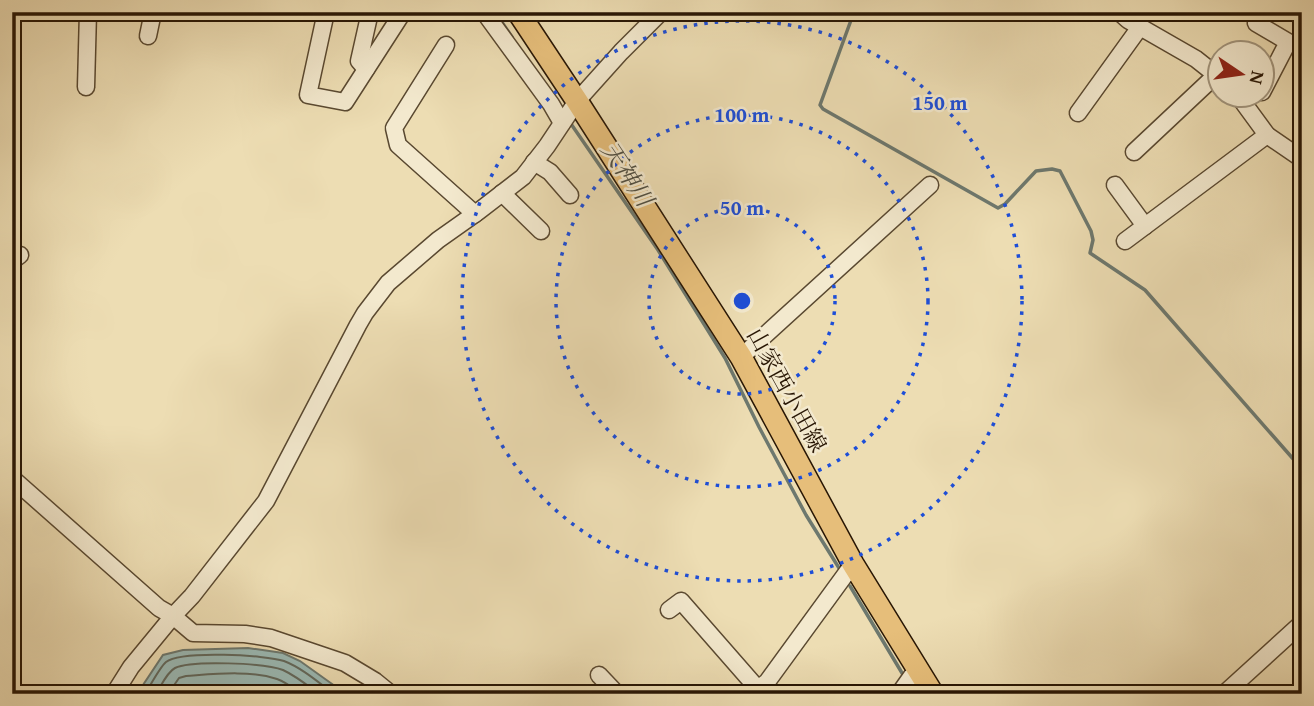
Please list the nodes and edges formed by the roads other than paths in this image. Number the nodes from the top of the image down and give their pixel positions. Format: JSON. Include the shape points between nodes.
{"nodes":[{"id":1,"x":88,"y":12,"type":"edge"},
{"id":2,"x":153,"y":12,"type":"edge"},
{"id":3,"x":326,"y":12,"type":"edge"},
{"id":4,"x":370,"y":12,"type":"edge"},
{"id":5,"x":403,"y":12,"type":"edge"},
{"id":6,"x":484,"y":12,"type":"edge"},
{"id":7,"x":518,"y":12,"type":"edge"},
{"id":8,"x":661,"y":12,"type":"edge"},
{"id":9,"x":1119,"y":12,"type":"edge"},
{"id":10,"x":1256,"y":23,"type":"dead end"},
{"id":11,"x":1140,"y":27,"type":"junction"},
{"id":12,"x":148,"y":36,"type":"dead end"},
{"id":13,"x":446,"y":45,"type":"dead end"},
{"id":14,"x":1276,"y":65,"type":"edge"},
{"id":15,"x":1206,"y":67,"type":"edge"},
{"id":16,"x":366,"y":69,"type":"junction"},
{"id":17,"x":86,"y":87,"type":"dead end"},
{"id":18,"x":1206,"y":88,"type":"edge"},
{"id":19,"x":578,"y":101,"type":"junction"},
{"id":20,"x":1247,"y":108,"type":"edge"},
{"id":21,"x":1254,"y":108,"type":"edge"},
{"id":22,"x":1078,"y":113,"type":"dead end"},
{"id":23,"x":1251,"y":113,"type":"junction"},
{"id":24,"x":562,"y":123,"type":"junction"},
{"id":25,"x":1267,"y":135,"type":"junction"},
{"id":26,"x":1134,"y":152,"type":"dead end"},
{"id":27,"x":1302,"y":159,"type":"edge"},
{"id":28,"x":534,"y":162,"type":"junction"},
{"id":29,"x":930,"y":185,"type":"dead end"},
{"id":30,"x":1115,"y":185,"type":"dead end"},
{"id":31,"x":502,"y":193,"type":"junction"},
{"id":32,"x":570,"y":195,"type":"dead end"},
{"id":33,"x":475,"y":214,"type":"junction"},
{"id":34,"x":1145,"y":226,"type":"junction"},
{"id":35,"x":541,"y":231,"type":"dead end"},
{"id":36,"x":1125,"y":241,"type":"dead end"},
{"id":37,"x":741,"y":357,"type":"junction"},
{"id":38,"x":12,"y":478,"type":"edge"},
{"id":39,"x":853,"y":564,"type":"junction"},
{"id":40,"x":669,"y":610,"type":"dead end"},
{"id":41,"x":173,"y":616,"type":"junction"},
{"id":42,"x":1302,"y":623,"type":"edge"},
{"id":43,"x":919,"y":671,"type":"junction"},
{"id":44,"x":599,"y":675,"type":"dead end"},
{"id":45,"x":755,"y":691,"type":"edge"},
{"id":46,"x":114,"y":694,"type":"edge"},
{"id":47,"x":391,"y":694,"type":"edge"},
{"id":48,"x":617,"y":694,"type":"edge"},
{"id":49,"x":899,"y":694,"type":"edge"},
{"id":50,"x":933,"y":694,"type":"edge"},
{"id":51,"x":1224,"y":694,"type":"edge"}],
"edges":[{"from":1,"to":17,"type":"street"},
{"from":2,"to":12,"type":"street"},
{"from":3,"to":16,"type":"street","via":[[308,95],[345,102]]},
{"from":4,"to":16,"type":"street","via":[[359,61]]},
{"from":5,"to":16,"type":"street"},
{"from":6,"to":24,"type":"street"},
{"from":7,"to":19,"type":"main road","name":"山家西小田線"},
{"from":8,"to":19,"type":"street"},
{"from":9,"to":11,"type":"street"},
{"from":10,"to":14,"type":"street","via":[[1288,42]]},
{"from":11,"to":15,"type":"street"},
{"from":11,"to":22,"type":"street"},
{"from":13,"to":33,"type":"street","via":[[394,128],[398,145]]},
{"from":18,"to":26,"type":"street"},
{"from":19,"to":24,"type":"street"},
{"from":19,"to":37,"type":"main road","name":"山家西小田線"},
{"from":20,"to":23,"type":"street"},
{"from":21,"to":23,"type":"street"},
{"from":23,"to":25,"type":"street"},
{"from":24,"to":28,"type":"street"},
{"from":25,"to":27,"type":"street"},
{"from":25,"to":34,"type":"street"},
{"from":28,"to":31,"type":"street"},
{"from":28,"to":32,"type":"street"},
{"from":29,"to":37,"type":"street"},
{"from":30,"to":34,"type":"street"},
{"from":31,"to":33,"type":"street"},
{"from":31,"to":35,"type":"street"},
{"from":33,"to":41,"type":"street","via":[[388,283],[365,313],[266,501]]},
{"from":34,"to":36,"type":"street"},
{"from":37,"to":39,"type":"main road","name":"山家西小田線"},
{"from":38,"to":41,"type":"street"},
{"from":39,"to":43,"type":"main road","name":"山家西小田線"},
{"from":39,"to":45,"type":"street","via":[[767,682]]},
{"from":40,"to":45,"type":"street","via":[[681,601]]},
{"from":41,"to":46,"type":"street"},
{"from":41,"to":47,"type":"street","via":[[192,633],[271,638],[345,663]]},
{"from":42,"to":51,"type":"street"},
{"from":43,"to":49,"type":"street"},
{"from":43,"to":50,"type":"main road","name":"山家西小田線"},
{"from":44,"to":48,"type":"street"}]}
